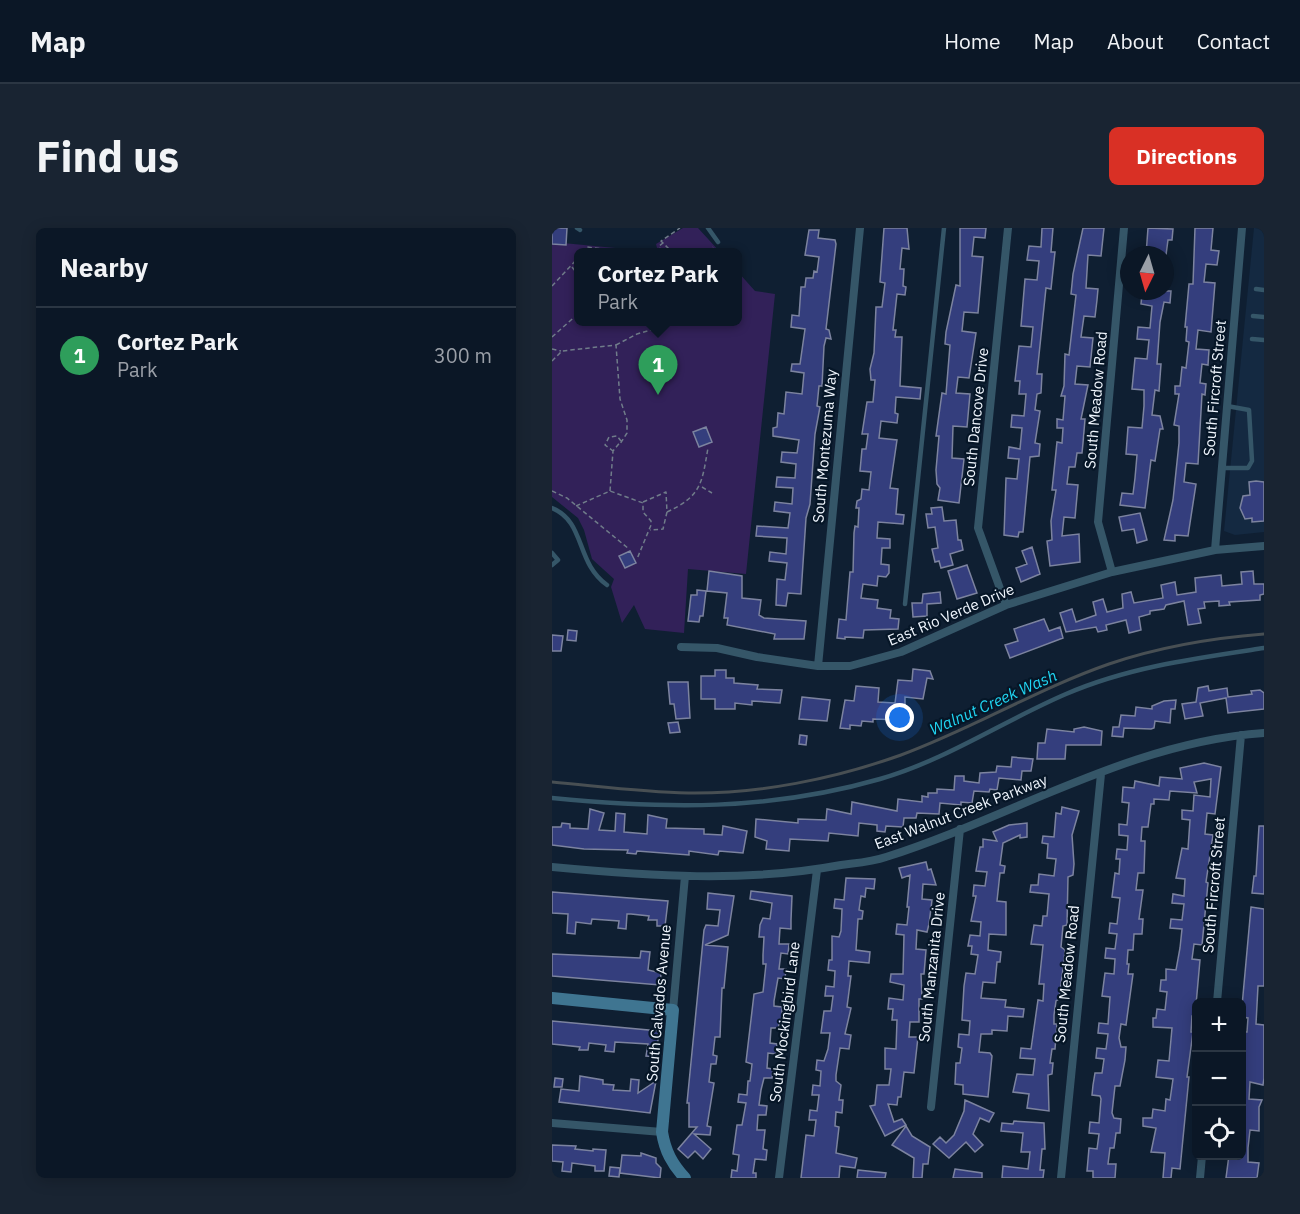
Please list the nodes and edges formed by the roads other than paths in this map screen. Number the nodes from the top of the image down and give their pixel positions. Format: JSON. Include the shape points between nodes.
{"nodes":[{"id":1,"x":708,"y":228,"type":"edge"},
{"id":2,"x":860,"y":228,"type":"edge"},
{"id":3,"x":944,"y":228,"type":"edge"},
{"id":4,"x":1008,"y":228,"type":"edge"},
{"id":5,"x":1124,"y":228,"type":"edge"},
{"id":6,"x":1242,"y":228,"type":"edge"},
{"id":7,"x":716,"y":244,"type":"road end"},
{"id":8,"x":1256,"y":289,"type":"dead end"},
{"id":9,"x":1264,"y":290,"type":"edge"},
{"id":10,"x":1253,"y":316,"type":"dead end"},
{"id":11,"x":1264,"y":317,"type":"edge"},
{"id":12,"x":1252,"y":339,"type":"dead end"},
{"id":13,"x":1264,"y":340,"type":"edge"},
{"id":14,"x":1227,"y":406,"type":"junction"},
{"id":15,"x":1222,"y":468,"type":"junction"},
{"id":16,"x":552,"y":508,"type":"edge"},
{"id":17,"x":1264,"y":546,"type":"edge"},
{"id":18,"x":1215,"y":550,"type":"junction"},
{"id":19,"x":552,"y":553,"type":"edge"},
{"id":20,"x":552,"y":565,"type":"edge"},
{"id":21,"x":1112,"y":572,"type":"junction"},
{"id":22,"x":607,"y":585,"type":"dead end"},
{"id":23,"x":905,"y":604,"type":"dead end"},
{"id":24,"x":1006,"y":605,"type":"junction"},
{"id":25,"x":681,"y":647,"type":"dead end"},
{"id":26,"x":1264,"y":648,"type":"edge"},
{"id":27,"x":818,"y":666,"type":"junction"},
{"id":28,"x":1264,"y":733,"type":"edge"},
{"id":29,"x":1240,"y":735,"type":"junction"},
{"id":30,"x":1101,"y":774,"type":"junction"},
{"id":31,"x":552,"y":798,"type":"edge"},
{"id":32,"x":960,"y":829,"type":"junction"},
{"id":33,"x":552,"y":867,"type":"edge"},
{"id":34,"x":817,"y":870,"type":"junction"},
{"id":35,"x":686,"y":876,"type":"junction"},
{"id":36,"x":552,"y":998,"type":"edge"},
{"id":37,"x":1217,"y":998,"type":"edge"},
{"id":38,"x":673,"y":1010,"type":"junction"},
{"id":39,"x":932,"y":1107,"type":"dead end"},
{"id":40,"x":552,"y":1123,"type":"edge"},
{"id":41,"x":662,"y":1132,"type":"junction"},
{"id":42,"x":1202,"y":1160,"type":"edge"},
{"id":43,"x":685,"y":1178,"type":"edge"},
{"id":44,"x":779,"y":1178,"type":"edge"},
{"id":45,"x":1060,"y":1178,"type":"edge"},
{"id":46,"x":1200,"y":1178,"type":"edge"}],
"edges":[{"from":1,"to":7,"type":"lane"},
{"from":2,"to":27,"type":"street","name":"South Montezuma Way"},
{"from":3,"to":23,"type":"lane"},
{"from":4,"to":24,"type":"street","name":"South Dancove Drive","via":[[978,528]]},
{"from":5,"to":21,"type":"street","name":"South Meadow Road","via":[[1098,522]]},
{"from":6,"to":14,"type":"street","name":"South Fircroft Street"},
{"from":8,"to":9,"type":"lane"},
{"from":10,"to":11,"type":"lane"},
{"from":12,"to":13,"type":"lane"},
{"from":14,"to":15,"type":"street","name":"South Fircroft Street"},
{"from":14,"to":15,"type":"lane","via":[[1249,410],[1252,461],[1248,468]]},
{"from":15,"to":18,"type":"street","name":"South Fircroft Street"},
{"from":16,"to":22,"type":"lane","via":[[572,525],[588,566]]},
{"from":17,"to":18,"type":"street","name":"East Rio Verde Drive"},
{"from":18,"to":21,"type":"street","name":"East Rio Verde Drive"},
{"from":19,"to":20,"type":"lane","via":[[558,560]]},
{"from":21,"to":24,"type":"street","name":"East Rio Verde Drive"},
{"from":24,"to":27,"type":"street","name":"East Rio Verde Drive","via":[[876,661]]},
{"from":25,"to":27,"type":"street","name":"East Rio Verde Drive","via":[[717,648]]},
{"from":26,"to":31,"type":"lane","via":[[1197,657],[1127,673],[1066,694],[929,762],[815,795],[703,807]]},
{"from":28,"to":29,"type":"street","name":"East Walnut Creek Parkway"},
{"from":29,"to":30,"type":"street","name":"East Walnut Creek Parkway","via":[[1166,750]]},
{"from":29,"to":37,"type":"street","name":"South Fircroft Street"},
{"from":30,"to":32,"type":"street","name":"East Walnut Creek Parkway"},
{"from":30,"to":45,"type":"street","name":"South Meadow Road"},
{"from":32,"to":34,"type":"street","name":"East Walnut Creek Parkway","via":[[884,858]]},
{"from":32,"to":39,"type":"street","name":"South Manzanita Drive"},
{"from":33,"to":35,"type":"street","name":"East Walnut Creek Parkway"},
{"from":34,"to":35,"type":"street","name":"East Walnut Creek Parkway","via":[[753,876]]},
{"from":34,"to":44,"type":"street","name":"South Mockingbird Lane"},
{"from":35,"to":38,"type":"street","name":"South Calvados Avenue"},
{"from":36,"to":38,"type":"street"},
{"from":38,"to":41,"type":"street","name":"South Calvados Avenue"},
{"from":40,"to":41,"type":"street"},
{"from":41,"to":43,"type":"street","via":[[665,1148]]},
{"from":42,"to":46,"type":"street"}]}
